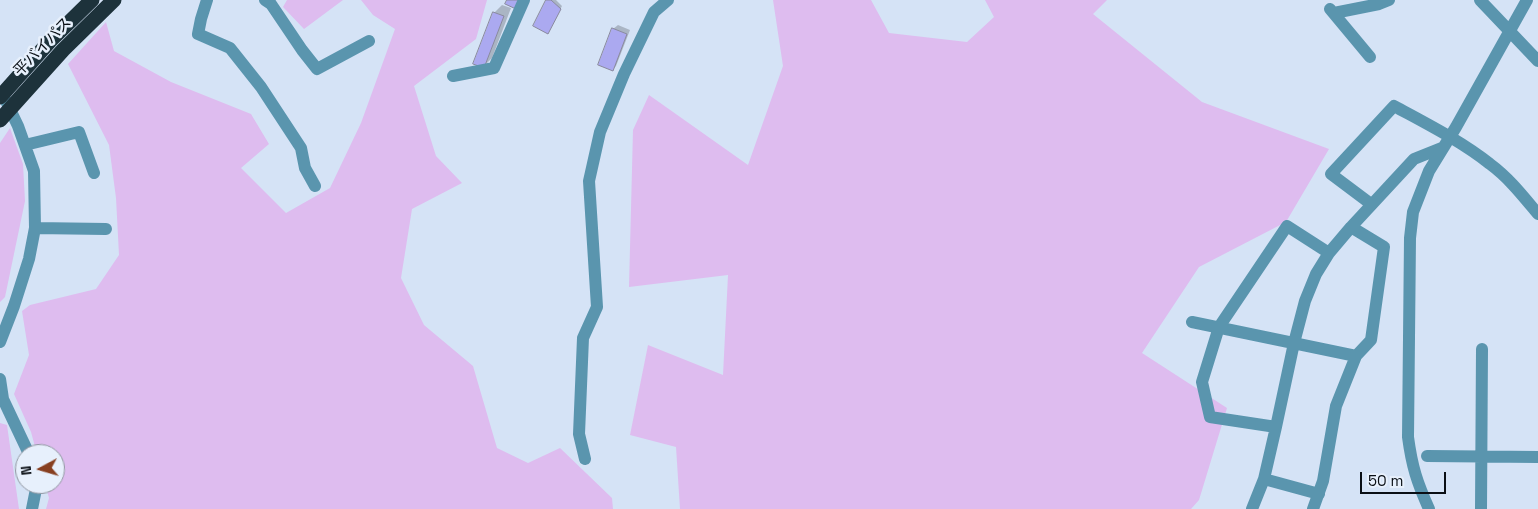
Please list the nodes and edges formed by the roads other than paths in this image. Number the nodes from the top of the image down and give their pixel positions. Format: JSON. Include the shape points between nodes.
{"nodes":[{"id":1,"x":92,"y":0,"type":"edge"},
{"id":2,"x":114,"y":0,"type":"edge"},
{"id":3,"x":207,"y":0,"type":"edge"},
{"id":4,"x":265,"y":0,"type":"edge"},
{"id":5,"x":524,"y":0,"type":"edge"},
{"id":6,"x":668,"y":0,"type":"edge"},
{"id":7,"x":1390,"y":0,"type":"edge"},
{"id":8,"x":1480,"y":0,"type":"edge"},
{"id":9,"x":1527,"y":0,"type":"edge"},
{"id":10,"x":1509,"y":29,"type":"junction"},
{"id":11,"x":369,"y":41,"type":"dead end"},
{"id":12,"x":1370,"y":57,"type":"dead end"},
{"id":13,"x":1538,"y":61,"type":"edge"},
{"id":14,"x":453,"y":76,"type":"dead end"},
{"id":15,"x":0,"y":88,"type":"edge"},
{"id":16,"x":0,"y":97,"type":"edge"},
{"id":17,"x":0,"y":120,"type":"edge"},
{"id":18,"x":1447,"y":141,"type":"junction"},
{"id":19,"x":25,"y":145,"type":"junction"},
{"id":20,"x":94,"y":172,"type":"dead end"},
{"id":21,"x":315,"y":186,"type":"dead end"},
{"id":22,"x":1371,"y":204,"type":"junction"},
{"id":23,"x":1538,"y":214,"type":"edge"},
{"id":24,"x":1350,"y":227,"type":"junction"},
{"id":25,"x":35,"y":228,"type":"junction"},
{"id":26,"x":106,"y":229,"type":"dead end"},
{"id":27,"x":1329,"y":252,"type":"junction"},
{"id":28,"x":1192,"y":322,"type":"dead end"},
{"id":29,"x":1219,"y":327,"type":"junction"},
{"id":30,"x":0,"y":342,"type":"edge"},
{"id":31,"x":1294,"y":344,"type":"junction"},
{"id":32,"x":1482,"y":349,"type":"dead end"},
{"id":33,"x":1356,"y":356,"type":"junction"},
{"id":34,"x":0,"y":379,"type":"edge"},
{"id":35,"x":1276,"y":427,"type":"junction"},
{"id":36,"x":24,"y":444,"type":"edge"},
{"id":37,"x":1427,"y":456,"type":"dead end"},
{"id":38,"x":1481,"y":457,"type":"junction"},
{"id":39,"x":1538,"y":457,"type":"edge"},
{"id":40,"x":585,"y":459,"type":"dead end"},
{"id":41,"x":1264,"y":479,"type":"junction"},
{"id":42,"x":35,"y":494,"type":"edge"},
{"id":43,"x":1319,"y":494,"type":"junction"},
{"id":44,"x":32,"y":509,"type":"edge"},
{"id":45,"x":1252,"y":509,"type":"edge"},
{"id":46,"x":1312,"y":509,"type":"edge"},
{"id":47,"x":1429,"y":509,"type":"edge"},
{"id":48,"x":1481,"y":509,"type":"edge"}],
"edges":[{"from":1,"to":16,"type":"highway","name":"平バイパス","bridge":true},
{"from":2,"to":17,"type":"highway","name":"平バイパス","bridge":true,"via":[[63,50]]},
{"from":3,"to":21,"type":"street","via":[[198,34],[230,48],[261,87],[301,148],[305,168]]},
{"from":4,"to":11,"type":"street","via":[[317,69]]},
{"from":5,"to":14,"type":"street","via":[[494,68]]},
{"from":6,"to":40,"type":"street","via":[[654,12],[624,74],[600,132],[589,181],[597,307],[583,338],[579,434]]},
{"from":7,"to":12,"type":"street","via":[[1332,11]]},
{"from":8,"to":10,"type":"street"},
{"from":9,"to":10,"type":"street"},
{"from":10,"to":13,"type":"street"},
{"from":10,"to":18,"type":"street"},
{"from":15,"to":19,"type":"street"},
{"from":18,"to":22,"type":"street","via":[[1414,159]]},
{"from":18,"to":22,"type":"street","via":[[1394,106],[1331,174]]},
{"from":18,"to":23,"type":"street","via":[[1491,164]]},
{"from":18,"to":47,"type":"street","via":[[1420,192],[1413,212],[1410,238],[1408,437],[1416,480]]},
{"from":19,"to":20,"type":"street","via":[[80,132]]},
{"from":19,"to":25,"type":"street","via":[[34,171]]},
{"from":22,"to":24,"type":"street"},
{"from":24,"to":27,"type":"street"},
{"from":24,"to":33,"type":"street","via":[[1384,247],[1371,340]]},
{"from":25,"to":26,"type":"street"},
{"from":25,"to":30,"type":"street","via":[[29,259]]},
{"from":27,"to":29,"type":"street","via":[[1287,226]]},
{"from":27,"to":31,"type":"street","via":[[1305,301]]},
{"from":28,"to":29,"type":"street"},
{"from":29,"to":31,"type":"street"},
{"from":29,"to":35,"type":"street","via":[[1202,382],[1210,417]]},
{"from":31,"to":33,"type":"street"},
{"from":31,"to":35,"type":"street"},
{"from":32,"to":38,"type":"street"},
{"from":33,"to":43,"type":"street","via":[[1336,406]]},
{"from":34,"to":36,"type":"street","via":[[4,399]]},
{"from":35,"to":41,"type":"street"},
{"from":37,"to":38,"type":"street"},
{"from":38,"to":39,"type":"street"},
{"from":38,"to":48,"type":"street"},
{"from":41,"to":43,"type":"street"},
{"from":41,"to":45,"type":"street"},
{"from":42,"to":44,"type":"street"},
{"from":43,"to":46,"type":"street"}]}
